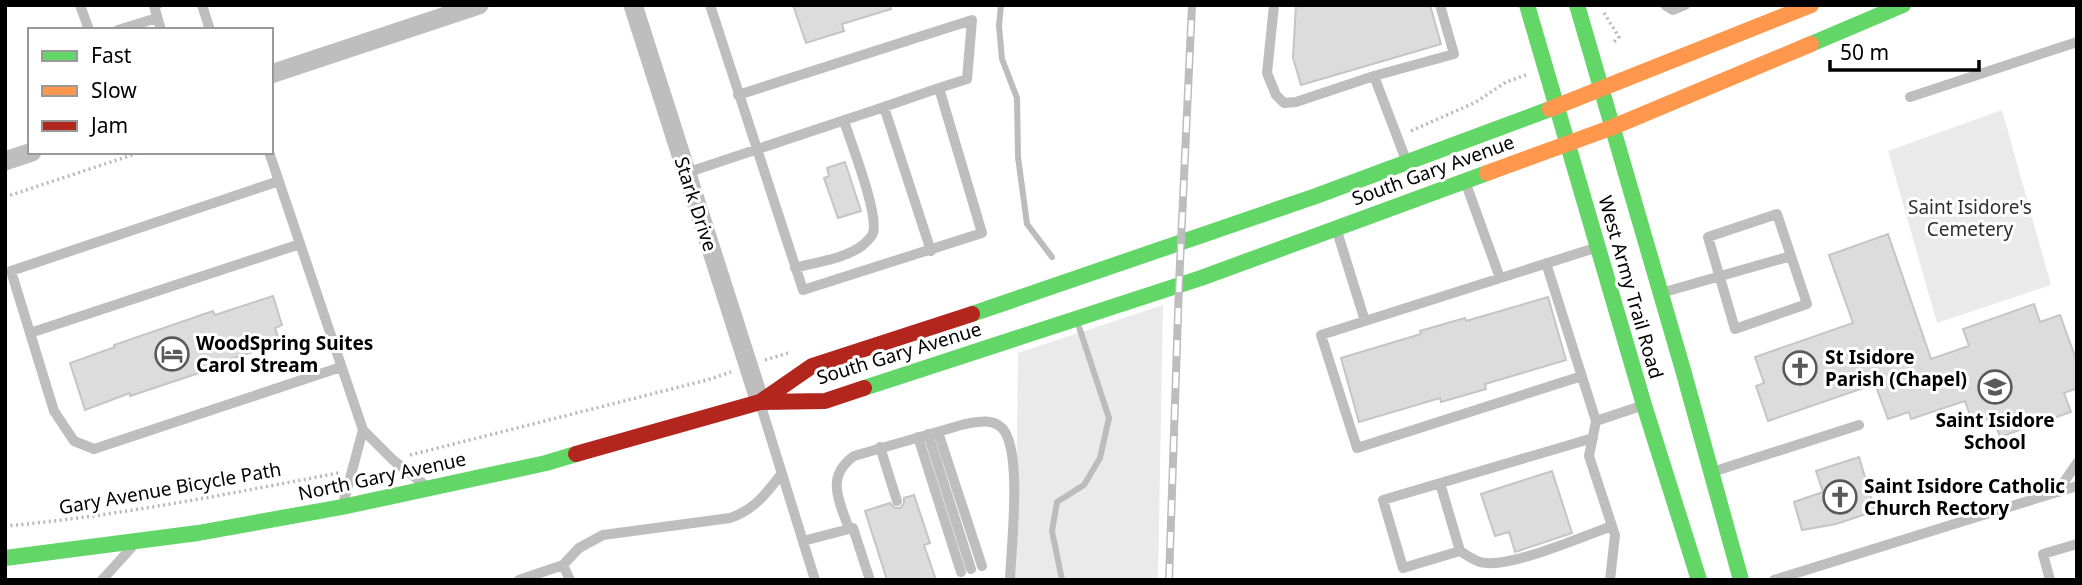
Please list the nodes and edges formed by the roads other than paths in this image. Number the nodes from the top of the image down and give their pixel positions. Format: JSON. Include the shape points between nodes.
{"nodes":[{"id":1,"x":80,"y":5,"type":"edge"},
{"id":2,"x":202,"y":5,"type":"edge"},
{"id":3,"x":633,"y":5,"type":"edge"},
{"id":4,"x":710,"y":5,"type":"edge"},
{"id":5,"x":1274,"y":5,"type":"edge"},
{"id":6,"x":1440,"y":5,"type":"edge"},
{"id":7,"x":1527,"y":5,"type":"edge"},
{"id":8,"x":1577,"y":5,"type":"edge"},
{"id":9,"x":1665,"y":5,"type":"edge"},
{"id":10,"x":1685,"y":5,"type":"edge"},
{"id":11,"x":1903,"y":5,"type":"edge"},
{"id":12,"x":155,"y":6,"type":"edge"},
{"id":13,"x":477,"y":6,"type":"edge"},
{"id":14,"x":1809,"y":6,"type":"edge"},
{"id":15,"x":157,"y":18,"type":"junction"},
{"id":16,"x":88,"y":28,"type":"edge"},
{"id":17,"x":124,"y":28,"type":"edge"},
{"id":18,"x":160,"y":28,"type":"edge"},
{"id":19,"x":208,"y":28,"type":"edge"},
{"id":20,"x":2077,"y":42,"type":"edge"},
{"id":21,"x":273,"y":73,"type":"edge"},
{"id":22,"x":1374,"y":76,"type":"junction"},
{"id":23,"x":939,"y":89,"type":"junction"},
{"id":24,"x":1602,"y":89,"type":"junction"},
{"id":25,"x":738,"y":95,"type":"junction"},
{"id":26,"x":1910,"y":97,"type":"dead end"},
{"id":27,"x":884,"y":107,"type":"junction"},
{"id":28,"x":1555,"y":107,"type":"junction"},
{"id":29,"x":844,"y":121,"type":"junction"},
{"id":30,"x":1613,"y":127,"type":"junction"},
{"id":31,"x":1566,"y":143,"type":"junction"},
{"id":32,"x":756,"y":150,"type":"junction"},
{"id":33,"x":28,"y":153,"type":"edge"},
{"id":34,"x":270,"y":154,"type":"edge"},
{"id":35,"x":5,"y":161,"type":"edge"},
{"id":36,"x":1407,"y":163,"type":"junction"},
{"id":37,"x":686,"y":173,"type":"junction"},
{"id":38,"x":1465,"y":180,"type":"junction"},
{"id":39,"x":279,"y":181,"type":"junction"},
{"id":40,"x":1336,"y":228,"type":"junction"},
{"id":41,"x":300,"y":244,"type":"junction"},
{"id":42,"x":1598,"y":246,"type":"junction"},
{"id":43,"x":931,"y":251,"type":"junction"},
{"id":44,"x":1791,"y":256,"type":"junction"},
{"id":45,"x":1546,"y":263,"type":"junction"},
{"id":46,"x":795,"y":268,"type":"junction"},
{"id":47,"x":1720,"y":277,"type":"junction"},
{"id":48,"x":1500,"y":278,"type":"junction"},
{"id":49,"x":1661,"y":293,"type":"junction"},
{"id":50,"x":1365,"y":321,"type":"junction"},
{"id":51,"x":30,"y":333,"type":"junction"},
{"id":52,"x":341,"y":366,"type":"junction"},
{"id":53,"x":1582,"y":376,"type":"junction"},
{"id":54,"x":760,"y":402,"type":"junction"},
{"id":55,"x":1644,"y":405,"type":"junction"},
{"id":56,"x":1596,"y":421,"type":"junction"},
{"id":57,"x":1859,"y":425,"type":"dead end"},
{"id":58,"x":363,"y":430,"type":"junction"},
{"id":59,"x":928,"y":434,"type":"junction"},
{"id":60,"x":1593,"y":438,"type":"junction"},
{"id":61,"x":876,"y":448,"type":"junction"},
{"id":62,"x":2077,"y":463,"type":"edge"},
{"id":63,"x":1711,"y":472,"type":"junction"},
{"id":64,"x":782,"y":473,"type":"junction"},
{"id":65,"x":1440,"y":483,"type":"junction"},
{"id":66,"x":2077,"y":486,"type":"edge"},
{"id":67,"x":429,"y":488,"type":"junction"},
{"id":68,"x":2057,"y":492,"type":"junction"},
{"id":69,"x":897,"y":500,"type":"dead end"},
{"id":70,"x":342,"y":507,"type":"junction"},
{"id":71,"x":1612,"y":526,"type":"junction"},
{"id":72,"x":851,"y":528,"type":"junction"},
{"id":73,"x":803,"y":541,"type":"junction"},
{"id":74,"x":136,"y":543,"type":"junction"},
{"id":75,"x":2077,"y":544,"type":"edge"},
{"id":76,"x":1460,"y":551,"type":"junction"},
{"id":77,"x":5,"y":558,"type":"edge"},
{"id":78,"x":563,"y":565,"type":"junction"},
{"id":79,"x":982,"y":566,"type":"dead end"},
{"id":80,"x":966,"y":571,"type":"dead end"},
{"id":81,"x":2046,"y":579,"type":"edge"},
{"id":82,"x":102,"y":580,"type":"edge"},
{"id":83,"x":519,"y":580,"type":"edge"},
{"id":84,"x":570,"y":580,"type":"edge"},
{"id":85,"x":815,"y":580,"type":"edge"},
{"id":86,"x":870,"y":580,"type":"edge"},
{"id":87,"x":1010,"y":580,"type":"edge"},
{"id":88,"x":1610,"y":580,"type":"edge"},
{"id":89,"x":1699,"y":580,"type":"edge"},
{"id":90,"x":1741,"y":580,"type":"edge"},
{"id":91,"x":1774,"y":580,"type":"edge"}],
"edges":[{"from":1,"to":16,"type":"lane"},
{"from":2,"to":19,"type":"lane"},
{"from":3,"to":37,"type":"street","name":"Stark Drive"},
{"from":4,"to":25,"type":"lane"},
{"from":5,"to":22,"type":"lane","via":[[1267,73],[1284,103]]},
{"from":6,"to":22,"type":"lane","via":[[1454,54]]},
{"from":7,"to":28,"type":"street","name":"West Army Trail Road"},
{"from":8,"to":24,"type":"street","name":"West Army Trail Road"},
{"from":9,"to":10,"type":"lane","via":[[1673,10]]},
{"from":11,"to":30,"type":"street","name":"South Gary Avenue"},
{"from":12,"to":15,"type":"lane"},
{"from":13,"to":21,"type":"street"},
{"from":14,"to":24,"type":"street","name":"South Gary Avenue"},
{"from":15,"to":17,"type":"lane"},
{"from":15,"to":18,"type":"lane"},
{"from":20,"to":26,"type":"lane"},
{"from":22,"to":36,"type":"lane"},
{"from":23,"to":25,"type":"lane","via":[[967,79],[972,20]]},
{"from":23,"to":27,"type":"lane"},
{"from":23,"to":43,"type":"lane","via":[[982,233]]},
{"from":24,"to":28,"type":"street","name":"South Gary Avenue"},
{"from":24,"to":30,"type":"street","name":"West Army Trail Road"},
{"from":25,"to":32,"type":"lane"},
{"from":27,"to":29,"type":"lane"},
{"from":27,"to":43,"type":"lane"},
{"from":28,"to":31,"type":"street","name":"West Army Trail Road"},
{"from":28,"to":36,"type":"street","name":"South Gary Avenue"},
{"from":29,"to":32,"type":"lane"},
{"from":29,"to":46,"type":"lane","via":[[870,204],[873,235],[849,253]]},
{"from":30,"to":31,"type":"street","name":"South Gary Avenue"},
{"from":30,"to":49,"type":"street","name":"West Army Trail Road"},
{"from":31,"to":38,"type":"street","name":"South Gary Avenue"},
{"from":31,"to":42,"type":"street","name":"West Army Trail Road"},
{"from":32,"to":37,"type":"lane"},
{"from":32,"to":46,"type":"lane"},
{"from":33,"to":35,"type":"street"},
{"from":34,"to":39,"type":"lane"},
{"from":36,"to":54,"type":"street","name":"South Gary Avenue","via":[[1181,245],[812,366]]},
{"from":37,"to":54,"type":"street","name":"Stark Drive"},
{"from":38,"to":40,"type":"street","name":"South Gary Avenue"},
{"from":38,"to":48,"type":"lane"},
{"from":39,"to":41,"type":"lane"},
{"from":39,"to":51,"type":"lane","via":[[11,271]]},
{"from":40,"to":50,"type":"lane"},
{"from":40,"to":54,"type":"street","name":"South Gary Avenue","via":[[825,401]]},
{"from":41,"to":51,"type":"lane"},
{"from":41,"to":52,"type":"lane"},
{"from":42,"to":45,"type":"lane"},
{"from":42,"to":55,"type":"street","name":"West Army Trail Road"},
{"from":43,"to":46,"type":"lane","via":[[803,290]]},
{"from":44,"to":47,"type":"lane"},
{"from":44,"to":47,"type":"lane","via":[[1777,214],[1708,237]]},
{"from":44,"to":47,"type":"lane","via":[[1807,304],[1735,330]]},
{"from":45,"to":48,"type":"lane"},
{"from":45,"to":53,"type":"lane"},
{"from":47,"to":49,"type":"lane"},
{"from":48,"to":50,"type":"lane"},
{"from":49,"to":63,"type":"street","name":"West Army Trail Road"},
{"from":50,"to":53,"type":"lane","via":[[1321,335],[1357,448]]},
{"from":51,"to":52,"type":"lane","via":[[54,411],[74,441],[94,449]]},
{"from":52,"to":58,"type":"lane"},
{"from":53,"to":56,"type":"lane"},
{"from":54,"to":64,"type":"lane"},
{"from":54,"to":67,"type":"street","name":"North Gary Avenue","via":[[546,463]]},
{"from":55,"to":56,"type":"lane"},
{"from":55,"to":89,"type":"street","name":"West Army Trail Road"},
{"from":56,"to":60,"type":"lane"},
{"from":57,"to":63,"type":"lane"},
{"from":58,"to":67,"type":"lane"},
{"from":58,"to":70,"type":"lane"},
{"from":59,"to":61,"type":"lane"},
{"from":59,"to":79,"type":"lane"},
{"from":59,"to":80,"type":"lane"},
{"from":59,"to":87,"type":"lane","via":[[982,421],[1002,428],[1014,461]]},
{"from":60,"to":65,"type":"lane"},
{"from":60,"to":71,"type":"lane","via":[[1589,456]]},
{"from":61,"to":69,"type":"lane"},
{"from":61,"to":72,"type":"lane","via":[[848,460],[838,475],[839,498]]},
{"from":62,"to":68,"type":"lane"},
{"from":63,"to":90,"type":"street","name":"West Army Trail Road"},
{"from":64,"to":73,"type":"lane"},
{"from":64,"to":78,"type":"lane","via":[[766,495],[740,515],[603,535],[589,540]]},
{"from":65,"to":76,"type":"lane"},
{"from":65,"to":76,"type":"lane","via":[[1383,500],[1404,568]]},
{"from":66,"to":68,"type":"lane"},
{"from":67,"to":70,"type":"street","name":"North Gary Avenue"},
{"from":68,"to":91,"type":"lane"},
{"from":70,"to":74,"type":"street","name":"North Gary Avenue"},
{"from":71,"to":76,"type":"lane","via":[[1494,563],[1479,562]]},
{"from":71,"to":88,"type":"lane"},
{"from":72,"to":73,"type":"lane"},
{"from":72,"to":86,"type":"lane"},
{"from":73,"to":85,"type":"lane"},
{"from":74,"to":77,"type":"street","name":"North Gary Avenue"},
{"from":74,"to":82,"type":"lane"},
{"from":75,"to":81,"type":"lane","via":[[2043,554]]},
{"from":78,"to":83,"type":"lane"},
{"from":78,"to":84,"type":"lane"}]}
